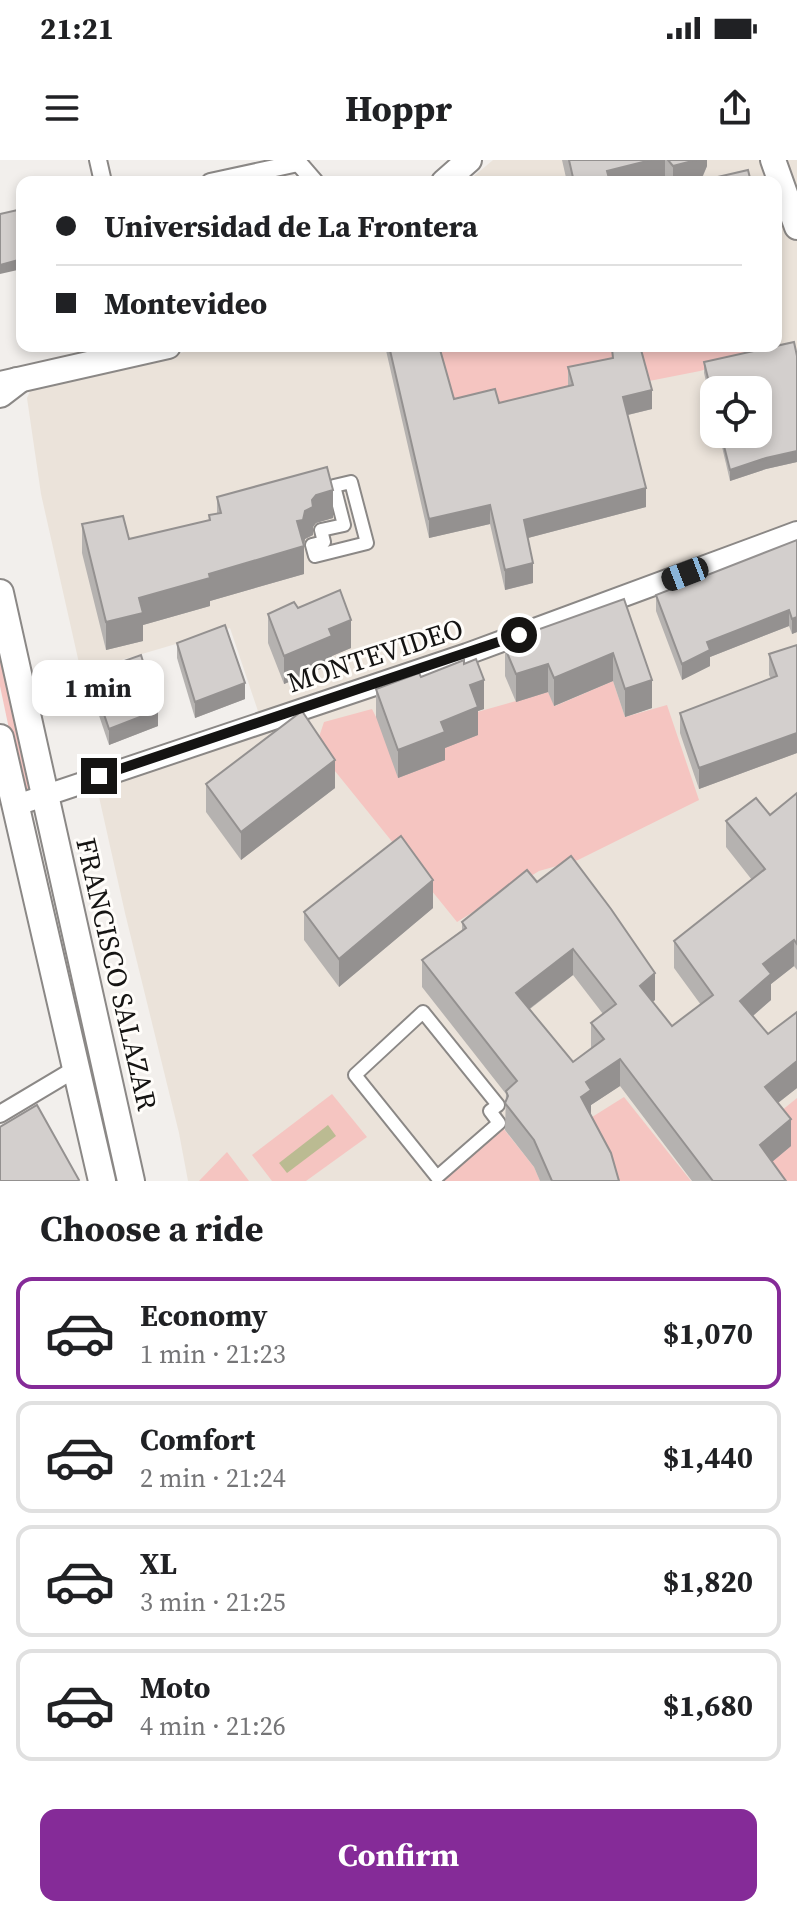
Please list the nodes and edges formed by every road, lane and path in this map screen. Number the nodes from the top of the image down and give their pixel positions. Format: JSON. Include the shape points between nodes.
{"nodes":[{"id":1,"x":469,"y":160,"type":"edge"},
{"id":2,"x":297,"y":161,"type":"edge"},
{"id":3,"x":235,"y":176,"type":"edge"},
{"id":4,"x":451,"y":176,"type":"edge"},
{"id":5,"x":782,"y":185,"type":"edge"},
{"id":6,"x":797,"y":227,"type":"edge"},
{"id":7,"x":129,"y":352,"type":"edge"},
{"id":8,"x":6,"y":386,"type":"edge"},
{"id":9,"x":797,"y":532,"type":"edge"},
{"id":10,"x":315,"y":556,"type":"joint"},
{"id":11,"x":0,"y":593,"type":"edge"},
{"id":12,"x":0,"y":738,"type":"edge"},
{"id":13,"x":44,"y":794,"type":"junction"},
{"id":14,"x":14,"y":806,"type":"junction"},
{"id":15,"x":77,"y":1068,"type":"junction"},
{"id":16,"x":0,"y":1114,"type":"edge"},
{"id":17,"x":499,"y":1123,"type":"joint"},
{"id":18,"x":102,"y":1181,"type":"edge"},
{"id":19,"x":131,"y":1181,"type":"edge"}],
"edges":[{"from":1,"to":4,"type":"main road"},
{"from":2,"to":3,"type":"street"},
{"from":5,"to":6,"type":"main road"},
{"from":7,"to":8,"type":"main road"},
{"from":9,"to":13,"type":"street","name":"MONTEVIDEO","via":[[467,654]]},
{"from":10,"to":10,"type":"street","via":[[367,543],[351,482],[334,486],[344,525],[321,530],[324,542],[312,545]]},
{"from":11,"to":13,"type":"main road","name":"FRANCISCO SALAZAR"},
{"from":12,"to":14,"type":"main road"},
{"from":13,"to":14,"type":"street","name":"MONTEVIDEO"},
{"from":13,"to":19,"type":"main road","name":"FRANCISCO SALAZAR"},
{"from":14,"to":15,"type":"main road"},
{"from":15,"to":16,"type":"street"},
{"from":15,"to":18,"type":"main road"},
{"from":17,"to":17,"type":"street","via":[[490,1111],[498,1105],[423,1012],[355,1075],[437,1177]]}]}
